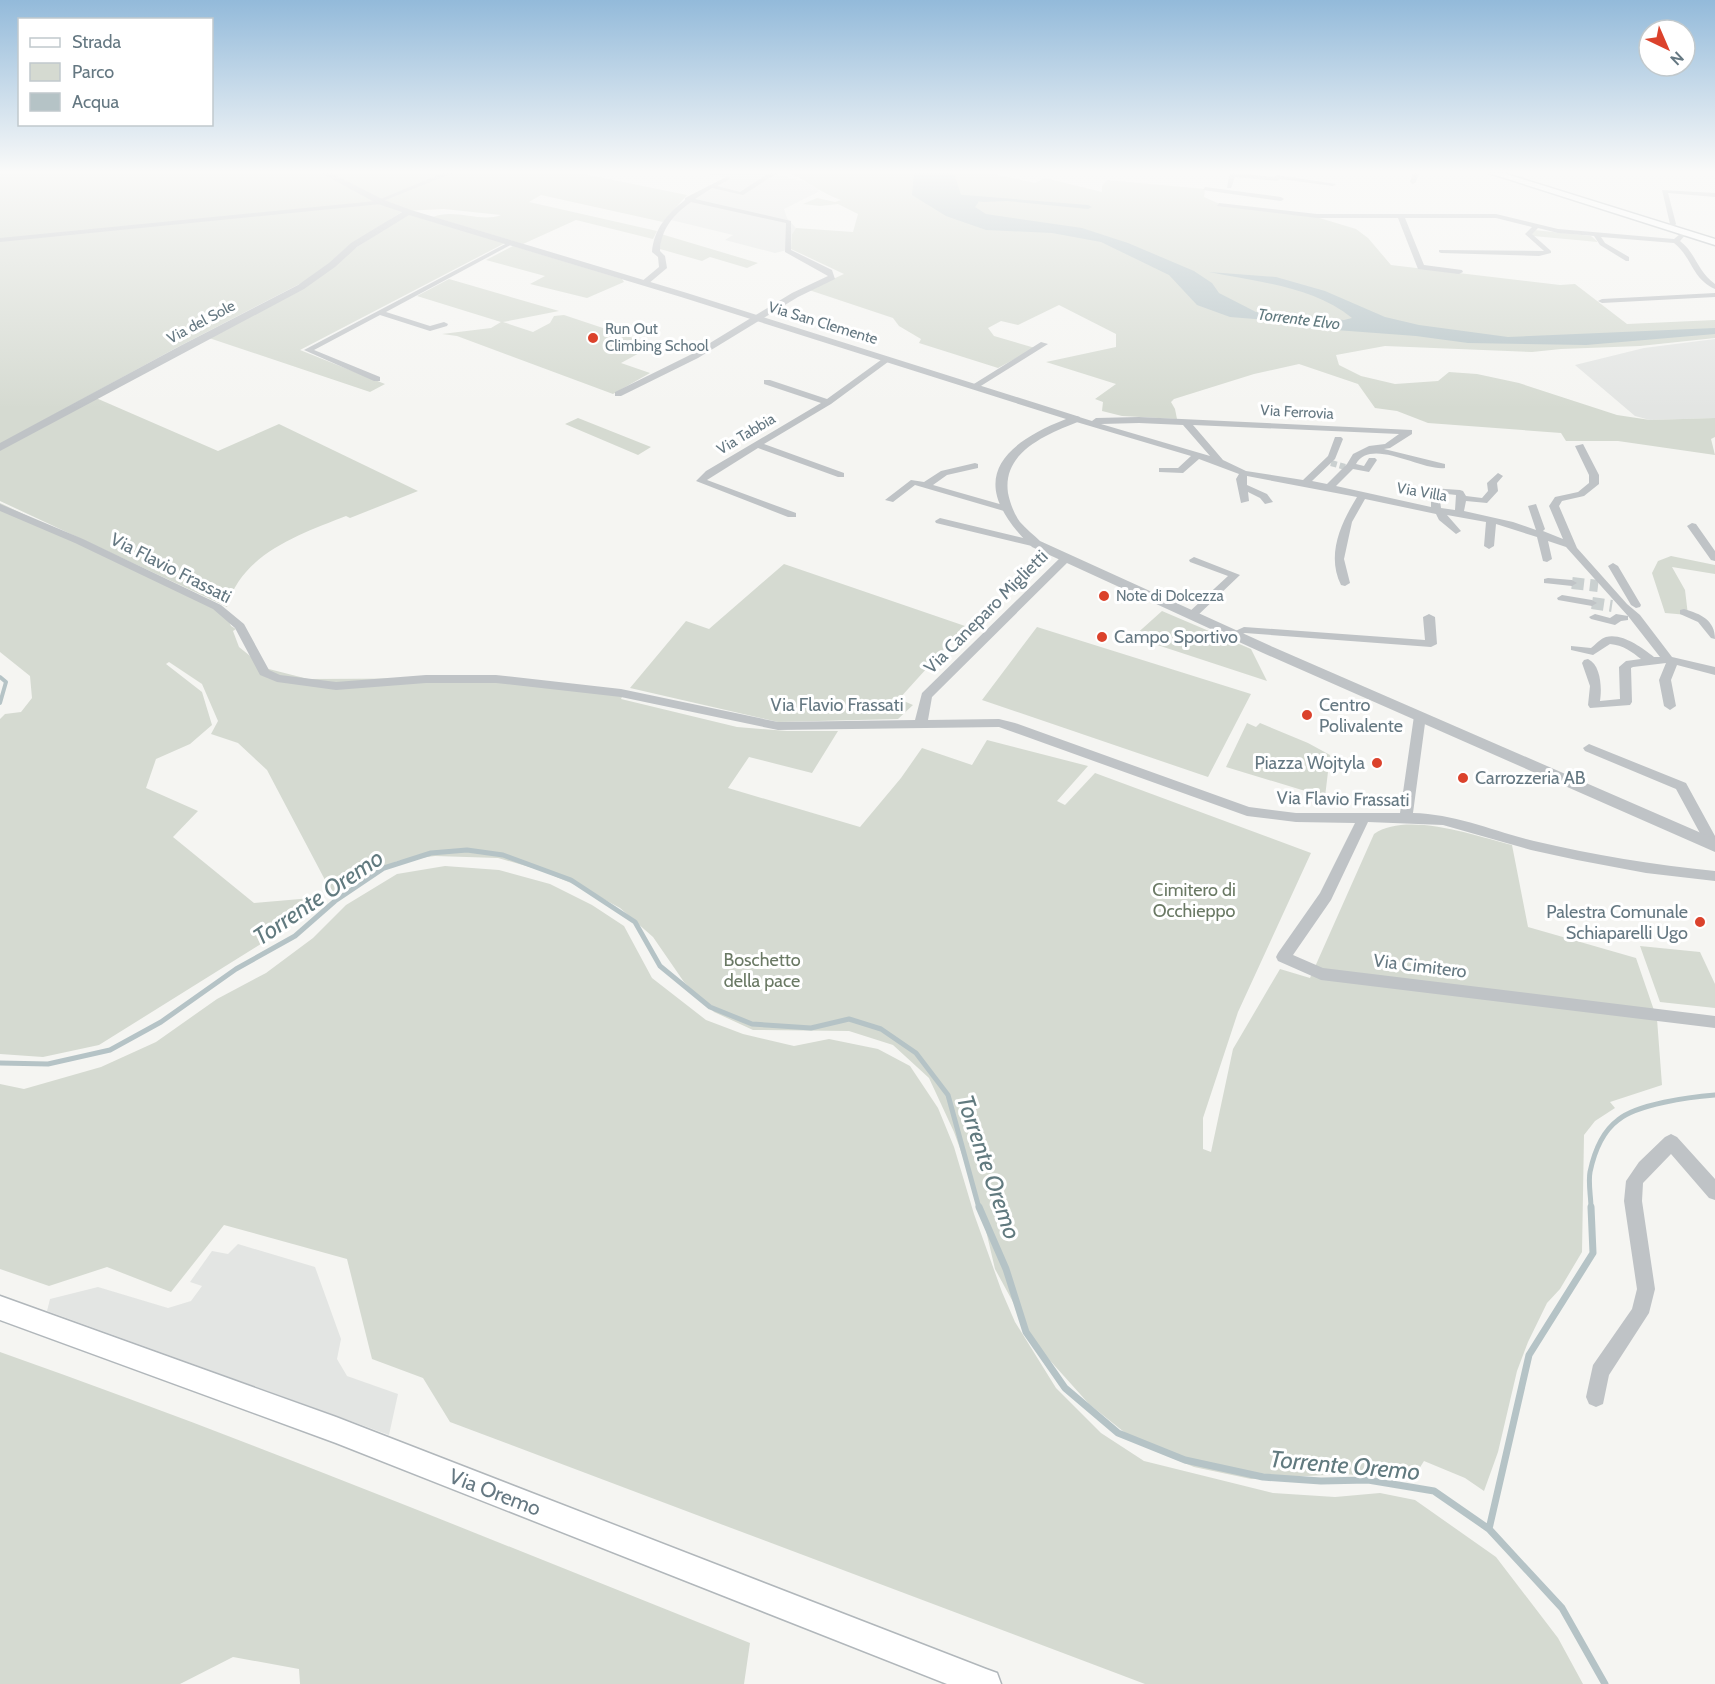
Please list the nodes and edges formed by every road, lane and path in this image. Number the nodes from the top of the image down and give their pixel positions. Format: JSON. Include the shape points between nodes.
{"nodes":[{"id":1,"x":347,"y":252,"type":"edge"},
{"id":2,"x":495,"y":252,"type":"edge"},
{"id":3,"x":545,"y":252,"type":"edge"},
{"id":4,"x":656,"y":252,"type":"edge"},
{"id":5,"x":788,"y":252,"type":"edge"},
{"id":6,"x":1415,"y":252,"type":"edge"},
{"id":7,"x":1480,"y":252,"type":"edge"},
{"id":8,"x":1549,"y":252,"type":"edge"},
{"id":9,"x":1614,"y":252,"type":"edge"},
{"id":10,"x":1687,"y":252,"type":"edge"},
{"id":11,"x":1626,"y":259,"type":"dead end"},
{"id":12,"x":1459,"y":272,"type":"dead end"},
{"id":13,"x":645,"y":282,"type":"junction"},
{"id":14,"x":1715,"y":287,"type":"edge"},
{"id":15,"x":1715,"y":295,"type":"edge"},
{"id":16,"x":1602,"y":302,"type":"dead end"},
{"id":17,"x":381,"y":313,"type":"junction"},
{"id":18,"x":757,"y":318,"type":"junction"},
{"id":19,"x":444,"y":324,"type":"dead end"},
{"id":20,"x":1044,"y":344,"type":"dead end"},
{"id":21,"x":888,"y":359,"type":"junction"},
{"id":22,"x":377,"y":379,"type":"dead end"},
{"id":23,"x":767,"y":381,"type":"dead end"},
{"id":24,"x":973,"y":387,"type":"junction"},
{"id":25,"x":618,"y":394,"type":"dead end"},
{"id":26,"x":828,"y":402,"type":"junction"},
{"id":27,"x":1081,"y":420,"type":"junction"},
{"id":28,"x":1186,"y":422,"type":"junction"},
{"id":29,"x":1338,"y":439,"type":"dead end"},
{"id":30,"x":756,"y":444,"type":"junction"},
{"id":31,"x":1580,"y":446,"type":"dead end"},
{"id":32,"x":0,"y":448,"type":"edge"},
{"id":33,"x":1372,"y":448,"type":"junction"},
{"id":34,"x":1198,"y":455,"type":"junction"},
{"id":35,"x":1372,"y":460,"type":"dead end"},
{"id":36,"x":1220,"y":462,"type":"junction"},
{"id":37,"x":1351,"y":465,"type":"junction"},
{"id":38,"x":975,"y":466,"type":"dead end"},
{"id":39,"x":1442,"y":466,"type":"dead end"},
{"id":40,"x":1162,"y":470,"type":"dead end"},
{"id":41,"x":1244,"y":473,"type":"junction"},
{"id":42,"x":841,"y":475,"type":"dead end"},
{"id":43,"x":1498,"y":476,"type":"dead end"},
{"id":44,"x":1306,"y":483,"type":"junction"},
{"id":45,"x":926,"y":485,"type":"junction"},
{"id":46,"x":1242,"y":486,"type":"junction"},
{"id":47,"x":1329,"y":487,"type":"junction"},
{"id":48,"x":1386,"y":493,"type":"dead end"},
{"id":49,"x":1363,"y":494,"type":"junction"},
{"id":50,"x":1462,"y":498,"type":"junction"},
{"id":51,"x":890,"y":500,"type":"dead end"},
{"id":52,"x":1244,"y":501,"type":"dead end"},
{"id":53,"x":1268,"y":502,"type":"dead end"},
{"id":54,"x":1533,"y":506,"type":"dead end"},
{"id":55,"x":0,"y":507,"type":"edge"},
{"id":56,"x":1437,"y":508,"type":"junction"},
{"id":57,"x":1007,"y":509,"type":"junction"},
{"id":58,"x":1459,"y":513,"type":"junction"},
{"id":59,"x":792,"y":515,"type":"dead end"},
{"id":60,"x":1491,"y":520,"type":"junction"},
{"id":61,"x":940,"y":521,"type":"dead end"},
{"id":62,"x":1692,"y":526,"type":"dead end"},
{"id":63,"x":1456,"y":531,"type":"dead end"},
{"id":64,"x":1541,"y":533,"type":"junction"},
{"id":65,"x":1036,"y":544,"type":"junction"},
{"id":66,"x":1569,"y":545,"type":"junction"},
{"id":67,"x":1489,"y":546,"type":"dead end"},
{"id":68,"x":1715,"y":558,"type":"edge"},
{"id":69,"x":1065,"y":559,"type":"junction"},
{"id":70,"x":1547,"y":559,"type":"dead end"},
{"id":71,"x":1194,"y":560,"type":"dead end"},
{"id":72,"x":1612,"y":566,"type":"dead end"},
{"id":73,"x":1548,"y":581,"type":"dead end"},
{"id":74,"x":1345,"y":583,"type":"dead end"},
{"id":75,"x":1572,"y":583,"type":"tunnel mouth"},
{"id":76,"x":1562,"y":598,"type":"dead end"},
{"id":77,"x":1592,"y":603,"type":"tunnel mouth"},
{"id":78,"x":1629,"y":611,"type":"junction"},
{"id":79,"x":1192,"y":615,"type":"junction"},
{"id":80,"x":1429,"y":617,"type":"dead end"},
{"id":81,"x":1595,"y":617,"type":"dead end"},
{"id":82,"x":1235,"y":634,"type":"junction"},
{"id":83,"x":1715,"y":636,"type":"edge"},
{"id":84,"x":1715,"y":647,"type":"edge"},
{"id":85,"x":1575,"y":648,"type":"dead end"},
{"id":86,"x":1671,"y":659,"type":"junction"},
{"id":87,"x":1651,"y":661,"type":"junction"},
{"id":88,"x":1588,"y":663,"type":"dead end"},
{"id":89,"x":1714,"y":672,"type":"edge"},
{"id":90,"x":1670,"y":706,"type":"dead end"},
{"id":91,"x":1420,"y":716,"type":"junction"},
{"id":92,"x":921,"y":723,"type":"junction"},
{"id":93,"x":1589,"y":748,"type":"dead end"},
{"id":94,"x":1406,"y":818,"type":"junction"},
{"id":95,"x":1363,"y":819,"type":"junction"},
{"id":96,"x":1714,"y":845,"type":"edge"},
{"id":97,"x":1715,"y":876,"type":"edge"},
{"id":98,"x":1715,"y":1022,"type":"edge"},
{"id":99,"x":1715,"y":1192,"type":"edge"},
{"id":100,"x":0,"y":1308,"type":"edge"},
{"id":101,"x":1596,"y":1397,"type":"dead end"},
{"id":102,"x":986,"y":1684,"type":"edge"}],
"edges":[{"from":1,"to":32,"type":"street","name":"Via del Sole","via":[[300,287]]},
{"from":2,"to":17,"type":"street"},
{"from":3,"to":13,"type":"street","name":"Via San Clemente"},
{"from":4,"to":13,"type":"street","via":[[663,268]]},
{"from":5,"to":18,"type":"street","via":[[832,277]]},
{"from":6,"to":12,"type":"street","via":[[1421,267]]},
{"from":7,"to":8,"type":"street"},
{"from":9,"to":11,"type":"street"},
{"from":10,"to":14,"type":"street","via":[[1701,278]]},
{"from":13,"to":18,"type":"street","name":"Via San Clemente"},
{"from":15,"to":16,"type":"street"},
{"from":17,"to":19,"type":"street","via":[[430,329]]},
{"from":17,"to":22,"type":"street","via":[[308,350]]},
{"from":18,"to":21,"type":"street","name":"Via San Clemente"},
{"from":18,"to":25,"type":"street","via":[[694,356]]},
{"from":20,"to":24,"type":"street"},
{"from":21,"to":24,"type":"street","name":"Via San Clemente"},
{"from":21,"to":26,"type":"street","name":"Via Tabbia"},
{"from":23,"to":26,"type":"street"},
{"from":24,"to":27,"type":"street","name":"Via San Clemente"},
{"from":26,"to":30,"type":"street","name":"Via Tabbia"},
{"from":27,"to":28,"type":"street","name":"Via Ferrovia"},
{"from":27,"to":34,"type":"street","name":"Via Villa"},
{"from":27,"to":57,"type":"street","via":[[1052,428],[1019,448],[1004,465],[999,486]]},
{"from":28,"to":33,"type":"street","name":"Via Ferrovia","via":[[1409,432],[1387,446]]},
{"from":28,"to":36,"type":"street"},
{"from":29,"to":44,"type":"street","via":[[1332,457]]},
{"from":30,"to":42,"type":"street"},
{"from":30,"to":59,"type":"street","name":"Via Tabbia","via":[[701,481]]},
{"from":31,"to":66,"type":"street","via":[[1594,475],[1594,484],[1581,494],[1558,499],[1554,506]]},
{"from":33,"to":37,"type":"street","name":"Via Ferrovia","via":[[1356,456]]},
{"from":33,"to":39,"type":"street"},
{"from":34,"to":36,"type":"street","name":"Via Villa"},
{"from":34,"to":40,"type":"street","via":[[1180,471]]},
{"from":35,"to":37,"type":"street","via":[[1365,470]]},
{"from":36,"to":41,"type":"street","name":"Via Villa"},
{"from":37,"to":47,"type":"street","name":"Via Ferrovia"},
{"from":38,"to":45,"type":"street","via":[[944,473]]},
{"from":41,"to":44,"type":"street","name":"Via Villa"},
{"from":41,"to":46,"type":"street"},
{"from":43,"to":50,"type":"street","via":[[1485,501]]},
{"from":44,"to":47,"type":"street","name":"Via Villa"},
{"from":45,"to":51,"type":"street","via":[[914,482]]},
{"from":45,"to":57,"type":"street"},
{"from":46,"to":52,"type":"street"},
{"from":46,"to":53,"type":"street","via":[[1264,496]]},
{"from":47,"to":49,"type":"street","name":"Via Villa"},
{"from":48,"to":56,"type":"street"},
{"from":49,"to":56,"type":"street","name":"Via Villa","via":[[1403,505]]},
{"from":49,"to":74,"type":"street","via":[[1347,522],[1339,559]]},
{"from":50,"to":56,"type":"street","via":[[1460,493],[1434,490]]},
{"from":50,"to":58,"type":"street"},
{"from":54,"to":64,"type":"street"},
{"from":55,"to":92,"type":"street","name":"Via Flavio Frassati","via":[[217,607],[240,626],[264,672],[277,678],[336,686],[426,678],[496,679],[621,693],[778,726]]},
{"from":56,"to":58,"type":"street","name":"Via Villa"},
{"from":56,"to":63,"type":"street"},
{"from":57,"to":65,"type":"street","via":[[1015,524]]},
{"from":58,"to":60,"type":"street","name":"Via Villa"},
{"from":60,"to":64,"type":"street","name":"Via Villa"},
{"from":60,"to":67,"type":"street"},
{"from":61,"to":65,"type":"street"},
{"from":62,"to":68,"type":"street"},
{"from":64,"to":66,"type":"street","name":"Via Villa"},
{"from":64,"to":70,"type":"street"},
{"from":65,"to":69,"type":"street"},
{"from":66,"to":78,"type":"street","name":"Via Villa","via":[[1602,586]]},
{"from":69,"to":79,"type":"street"},
{"from":69,"to":92,"type":"street","name":"Via Caneparo Miglietti","via":[[926,696]]},
{"from":71,"to":79,"type":"street","via":[[1234,575]]},
{"from":72,"to":78,"type":"street"},
{"from":73,"to":75,"type":"street"},
{"from":76,"to":77,"type":"street"},
{"from":78,"to":81,"type":"street","via":[[1616,617],[1615,622]]},
{"from":78,"to":86,"type":"street","name":"Via Villa"},
{"from":79,"to":82,"type":"street"},
{"from":80,"to":82,"type":"street","via":[[1431,644],[1244,630]]},
{"from":82,"to":91,"type":"street"},
{"from":83,"to":84,"type":"street","via":[[1702,620],[1689,615]]},
{"from":85,"to":87,"type":"street","via":[[1593,652],[1608,640],[1620,641]]},
{"from":86,"to":87,"type":"street"},
{"from":86,"to":89,"type":"street"},
{"from":86,"to":90,"type":"street","via":[[1665,680]]},
{"from":87,"to":88,"type":"street","via":[[1625,667],[1626,702],[1594,705],[1596,686]]},
{"from":91,"to":94,"type":"street"},
{"from":91,"to":96,"type":"street"},
{"from":92,"to":95,"type":"street","name":"Via Flavio Frassati","via":[[999,723],[1015,727],[1276,818]]},
{"from":93,"to":96,"type":"street","via":[[1681,786]]},
{"from":94,"to":95,"type":"street","name":"Via Flavio Frassati"},
{"from":94,"to":97,"type":"street","name":"Via Flavio Frassati","via":[[1445,821],[1580,857]]},
{"from":95,"to":98,"type":"street","name":"Via Cimitero","via":[[1326,896],[1283,957],[1321,974]]},
{"from":99,"to":101,"type":"street","via":[[1671,1142],[1635,1181],[1633,1201],[1646,1289],[1640,1313],[1600,1372]]},
{"from":100,"to":102,"type":"main road","name":"Via Oremo","via":[[347,1435]]}]}
